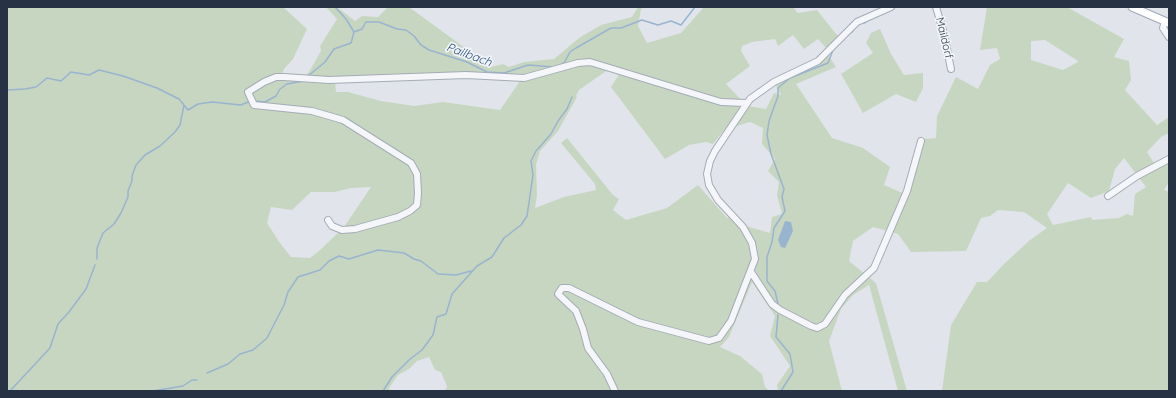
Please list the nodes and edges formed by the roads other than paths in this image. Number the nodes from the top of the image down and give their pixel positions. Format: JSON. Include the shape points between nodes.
{"nodes":[{"id":1,"x":891,"y":7,"type":"edge"},
{"id":2,"x":936,"y":7,"type":"edge"},
{"id":3,"x":1132,"y":7,"type":"edge"},
{"id":4,"x":1167,"y":22,"type":"edge"},
{"id":5,"x":1169,"y":37,"type":"edge"},
{"id":6,"x":951,"y":69,"type":"dead end"},
{"id":7,"x":746,"y":103,"type":"junction"},
{"id":8,"x":921,"y":141,"type":"dead end"},
{"id":9,"x":1169,"y":159,"type":"edge"},
{"id":10,"x":1108,"y":196,"type":"dead end"},
{"id":11,"x":328,"y":220,"type":"dead end"},
{"id":12,"x":751,"y":272,"type":"junction"},
{"id":13,"x":615,"y":391,"type":"edge"}],
"edges":[{"from":1,"to":7,"type":"street","via":[[857,22],[818,61],[774,82]]},
{"from":2,"to":6,"type":"street","name":"Maildorf"},
{"from":3,"to":4,"type":"main road"},
{"from":4,"to":5,"type":"street","via":[[1163,28]]},
{"from":7,"to":11,"type":"street","via":[[721,102],[590,62],[524,78],[466,75],[329,80],[276,77],[248,92],[254,105],[312,111],[343,120],[411,163],[417,174],[417,204],[410,211],[355,230],[342,230],[332,226]]},
{"from":7,"to":12,"type":"street","via":[[715,151],[707,174],[714,195],[743,227],[752,243],[755,259]]},
{"from":8,"to":12,"type":"street","via":[[907,191],[874,268],[845,295],[825,324],[817,328],[780,310],[772,304]]},
{"from":9,"to":10,"type":"street","via":[[1137,176]]},
{"from":12,"to":13,"type":"street","via":[[727,328],[719,338],[709,341],[638,322],[569,288],[562,288],[558,294],[576,311],[588,348]]}]}
